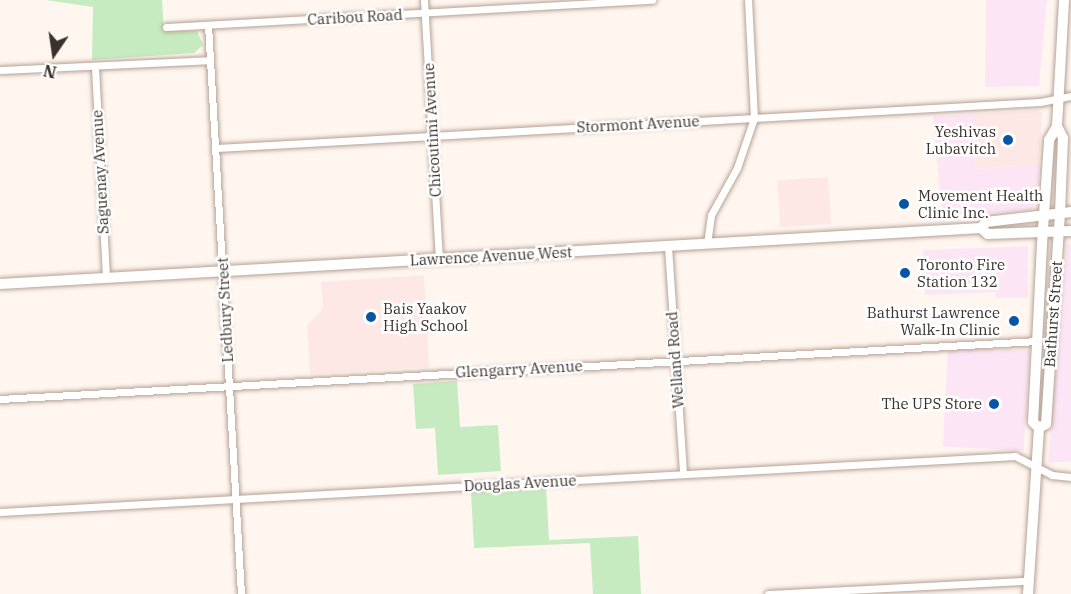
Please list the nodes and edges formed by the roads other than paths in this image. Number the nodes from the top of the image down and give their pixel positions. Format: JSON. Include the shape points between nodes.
{"nodes":[{"id":1,"x":424,"y":0,"type":"edge"},
{"id":2,"x":652,"y":0,"type":"edge"},
{"id":3,"x":748,"y":0,"type":"edge"},
{"id":4,"x":1064,"y":0,"type":"edge"},
{"id":5,"x":425,"y":13,"type":"junction"},
{"id":6,"x":208,"y":25,"type":"junction"},
{"id":7,"x":166,"y":27,"type":"dead end"},
{"id":8,"x":210,"y":60,"type":"junction"},
{"id":9,"x":94,"y":67,"type":"junction"},
{"id":10,"x":0,"y":70,"type":"edge"},
{"id":11,"x":1071,"y":96,"type":"edge"},
{"id":12,"x":1058,"y":98,"type":"junction"},
{"id":13,"x":754,"y":118,"type":"junction"},
{"id":14,"x":1057,"y":126,"type":"junction"},
{"id":15,"x":434,"y":136,"type":"junction"},
{"id":16,"x":217,"y":148,"type":"junction"},
{"id":17,"x":1065,"y":213,"type":"edge"},
{"id":18,"x":1044,"y":214,"type":"junction"},
{"id":19,"x":981,"y":228,"type":"junction"},
{"id":20,"x":1059,"y":231,"type":"junction"},
{"id":21,"x":1071,"y":231,"type":"edge"},
{"id":22,"x":1043,"y":232,"type":"junction"},
{"id":23,"x":707,"y":244,"type":"junction"},
{"id":24,"x":668,"y":246,"type":"junction"},
{"id":25,"x":439,"y":259,"type":"junction"},
{"id":26,"x":223,"y":272,"type":"junction"},
{"id":27,"x":106,"y":278,"type":"junction"},
{"id":28,"x":0,"y":284,"type":"edge"},
{"id":29,"x":1037,"y":341,"type":"junction"},
{"id":30,"x":675,"y":360,"type":"junction"},
{"id":31,"x":230,"y":387,"type":"junction"},
{"id":32,"x":0,"y":399,"type":"edge"},
{"id":33,"x":1039,"y":428,"type":"junction"},
{"id":34,"x":1037,"y":467,"type":"junction"},
{"id":35,"x":683,"y":474,"type":"junction"},
{"id":36,"x":1071,"y":477,"type":"edge"},
{"id":37,"x":235,"y":499,"type":"junction"},
{"id":38,"x":0,"y":512,"type":"edge"},
{"id":39,"x":1029,"y":581,"type":"junction"},
{"id":40,"x":242,"y":594,"type":"edge"},
{"id":41,"x":768,"y":594,"type":"edge"},
{"id":42,"x":1028,"y":594,"type":"edge"}],
"edges":[{"from":1,"to":5,"type":"street","name":"Chicoutimi Avenue"},
{"from":2,"to":5,"type":"street","name":"Caribou Road"},
{"from":3,"to":13,"type":"street"},
{"from":4,"to":12,"type":"main road","name":"Bathurst Street"},
{"from":5,"to":6,"type":"street","name":"Caribou Road"},
{"from":5,"to":15,"type":"street","name":"Chicoutimi Avenue"},
{"from":6,"to":7,"type":"street","name":"Caribou Road"},
{"from":6,"to":8,"type":"street","name":"Ledbury Street"},
{"from":8,"to":9,"type":"street"},
{"from":8,"to":16,"type":"street","name":"Ledbury Street"},
{"from":9,"to":10,"type":"street"},
{"from":9,"to":27,"type":"street","name":"Saguenay Avenue"},
{"from":11,"to":12,"type":"street","name":"Stormont Avenue"},
{"from":12,"to":13,"type":"street","name":"Stormont Avenue"},
{"from":12,"to":14,"type":"main road","name":"Bathurst Street"},
{"from":13,"to":15,"type":"street","name":"Stormont Avenue"},
{"from":13,"to":23,"type":"street","via":[[737,168],[711,215]]},
{"from":14,"to":17,"type":"main road","name":"Bathurst Street","via":[[1062,138]]},
{"from":14,"to":18,"type":"main road","name":"Bathurst Street","via":[[1049,140]]},
{"from":15,"to":16,"type":"street","name":"Stormont Avenue"},
{"from":15,"to":25,"type":"street","name":"Chicoutimi Avenue"},
{"from":16,"to":26,"type":"street","name":"Ledbury Street"},
{"from":17,"to":18,"type":"main road","name":"Lawrence Avenue West"},
{"from":17,"to":20,"type":"main road","name":"Bathurst Street"},
{"from":18,"to":19,"type":"main road","name":"Lawrence Avenue West","via":[[986,222]]},
{"from":18,"to":22,"type":"main road","name":"Bathurst Street"},
{"from":19,"to":22,"type":"main road","name":"Lawrence Avenue West","via":[[988,234]]},
{"from":19,"to":23,"type":"main road","name":"Lawrence Avenue West"},
{"from":20,"to":21,"type":"main road","name":"Lawrence Avenue West"},
{"from":20,"to":22,"type":"main road","name":"Lawrence Avenue West"},
{"from":20,"to":33,"type":"main road","name":"Bathurst Street","via":[[1046,424]]},
{"from":22,"to":29,"type":"main road","name":"Bathurst Street"},
{"from":23,"to":24,"type":"main road","name":"Lawrence Avenue West"},
{"from":24,"to":25,"type":"main road","name":"Lawrence Avenue West"},
{"from":24,"to":30,"type":"street","name":"Welland Road"},
{"from":25,"to":26,"type":"main road","name":"Lawrence Avenue West"},
{"from":26,"to":27,"type":"main road","name":"Lawrence Avenue West"},
{"from":26,"to":31,"type":"street","name":"Ledbury Street"},
{"from":27,"to":28,"type":"main road","name":"Lawrence Avenue West"},
{"from":29,"to":30,"type":"street","name":"Glengarry Avenue"},
{"from":29,"to":33,"type":"main road","name":"Bathurst Street","via":[[1033,422]]},
{"from":30,"to":31,"type":"street","name":"Glengarry Avenue"},
{"from":30,"to":35,"type":"street","name":"Welland Road"},
{"from":31,"to":32,"type":"street","name":"Glengarry Avenue"},
{"from":31,"to":37,"type":"street","name":"Ledbury Street"},
{"from":33,"to":34,"type":"main road","name":"Bathurst Street"},
{"from":34,"to":35,"type":"street","name":"Douglas Avenue","via":[[1015,456]]},
{"from":34,"to":36,"type":"street","name":"Douglas Avenue","via":[[1052,475]]},
{"from":34,"to":39,"type":"main road","name":"Bathurst Street"},
{"from":35,"to":37,"type":"street","name":"Douglas Avenue"},
{"from":37,"to":38,"type":"street","name":"Douglas Avenue"},
{"from":37,"to":40,"type":"street","name":"Ledbury Street"},
{"from":39,"to":41,"type":"street"},
{"from":39,"to":42,"type":"main road","name":"Bathurst Street"}]}
